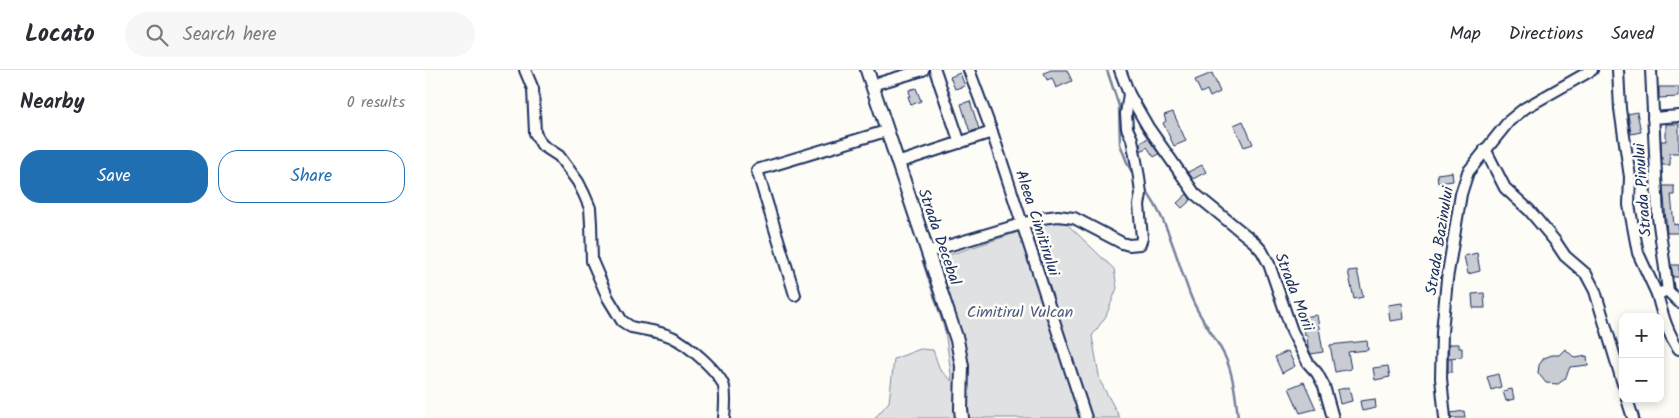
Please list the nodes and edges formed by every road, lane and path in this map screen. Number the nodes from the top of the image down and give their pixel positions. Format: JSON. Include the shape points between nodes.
{"nodes":[{"id":1,"x":525,"y":70,"type":"edge"},
{"id":2,"x":867,"y":70,"type":"edge"},
{"id":3,"x":923,"y":70,"type":"edge"},
{"id":4,"x":935,"y":70,"type":"edge"},
{"id":5,"x":969,"y":70,"type":"edge"},
{"id":6,"x":1120,"y":70,"type":"edge"},
{"id":7,"x":1592,"y":70,"type":"edge"},
{"id":8,"x":1618,"y":70,"type":"edge"},
{"id":9,"x":1651,"y":70,"type":"edge"},
{"id":10,"x":872,"y":86,"type":"junction"},
{"id":11,"x":1129,"y":94,"type":"junction"},
{"id":12,"x":1679,"y":116,"type":"edge"},
{"id":13,"x":1653,"y":118,"type":"junction"},
{"id":14,"x":887,"y":131,"type":"junction"},
{"id":15,"x":992,"y":132,"type":"junction"},
{"id":16,"x":960,"y":143,"type":"junction"},
{"id":17,"x":1485,"y":149,"type":"junction"},
{"id":18,"x":897,"y":163,"type":"junction"},
{"id":19,"x":1022,"y":224,"type":"junction"},
{"id":20,"x":927,"y":252,"type":"junction"},
{"id":21,"x":1668,"y":291,"type":"junction"},
{"id":22,"x":1657,"y":294,"type":"junction"},
{"id":23,"x":795,"y":295,"type":"dead end"},
{"id":24,"x":1679,"y":302,"type":"edge"},
{"id":25,"x":1679,"y":349,"type":"edge"},
{"id":26,"x":1619,"y":371,"type":"edge"},
{"id":27,"x":1628,"y":403,"type":"edge"},
{"id":28,"x":724,"y":418,"type":"edge"},
{"id":29,"x":963,"y":418,"type":"edge"},
{"id":30,"x":1086,"y":418,"type":"edge"},
{"id":31,"x":1333,"y":418,"type":"edge"},
{"id":32,"x":1445,"y":418,"type":"edge"},
{"id":33,"x":1633,"y":418,"type":"edge"}],
"edges":[{"from":1,"to":28,"type":"street","via":[[533,89],[537,139],[565,163],[590,208],[592,261],[608,298],[627,325],[674,338],[715,371],[724,386]]},
{"from":2,"to":10,"type":"street","name":"Strada Decebal"},
{"from":3,"to":10,"type":"street"},
{"from":4,"to":16,"type":"street"},
{"from":5,"to":15,"type":"street","name":"Aleea Cimitirului"},
{"from":6,"to":11,"type":"street","name":"Strada Morii"},
{"from":7,"to":17,"type":"street","name":"Strada Bazinului","via":[[1525,108]]},
{"from":8,"to":22,"type":"street","via":[[1630,177],[1629,205],[1638,253]]},
{"from":9,"to":13,"type":"street","name":"Strada Pinului"},
{"from":10,"to":14,"type":"street","name":"Strada Decebal"},
{"from":11,"to":19,"type":"street","via":[[1127,128],[1141,194],[1140,244],[1122,243],[1065,216]]},
{"from":11,"to":31,"type":"street","name":"Strada Morii","via":[[1195,194],[1263,251],[1292,331],[1308,363],[1325,386]]},
{"from":12,"to":13,"type":"street"},
{"from":13,"to":21,"type":"street","name":"Strada Pinului","via":[[1658,217]]},
{"from":14,"to":18,"type":"street","name":"Strada Decebal"},
{"from":14,"to":23,"type":"street","via":[[757,170]]},
{"from":15,"to":16,"type":"street"},
{"from":15,"to":19,"type":"street","name":"Aleea Cimitirului"},
{"from":16,"to":18,"type":"street"},
{"from":17,"to":26,"type":"street","via":[[1505,188],[1529,210],[1565,256],[1586,274],[1595,291]]},
{"from":17,"to":32,"type":"street","name":"Strada Bazinului","via":[[1468,172],[1461,194],[1447,279],[1441,378]]},
{"from":18,"to":20,"type":"street","name":"Strada Decebal"},
{"from":19,"to":20,"type":"street"},
{"from":19,"to":30,"type":"street","name":"Aleea Cimitirului"},
{"from":20,"to":29,"type":"street","name":"Strada Decebal","via":[[957,340],[962,366]]},
{"from":21,"to":22,"type":"street"},
{"from":21,"to":24,"type":"street"},
{"from":22,"to":25,"type":"street","via":[[1666,325]]},
{"from":27,"to":33,"type":"street"}]}
